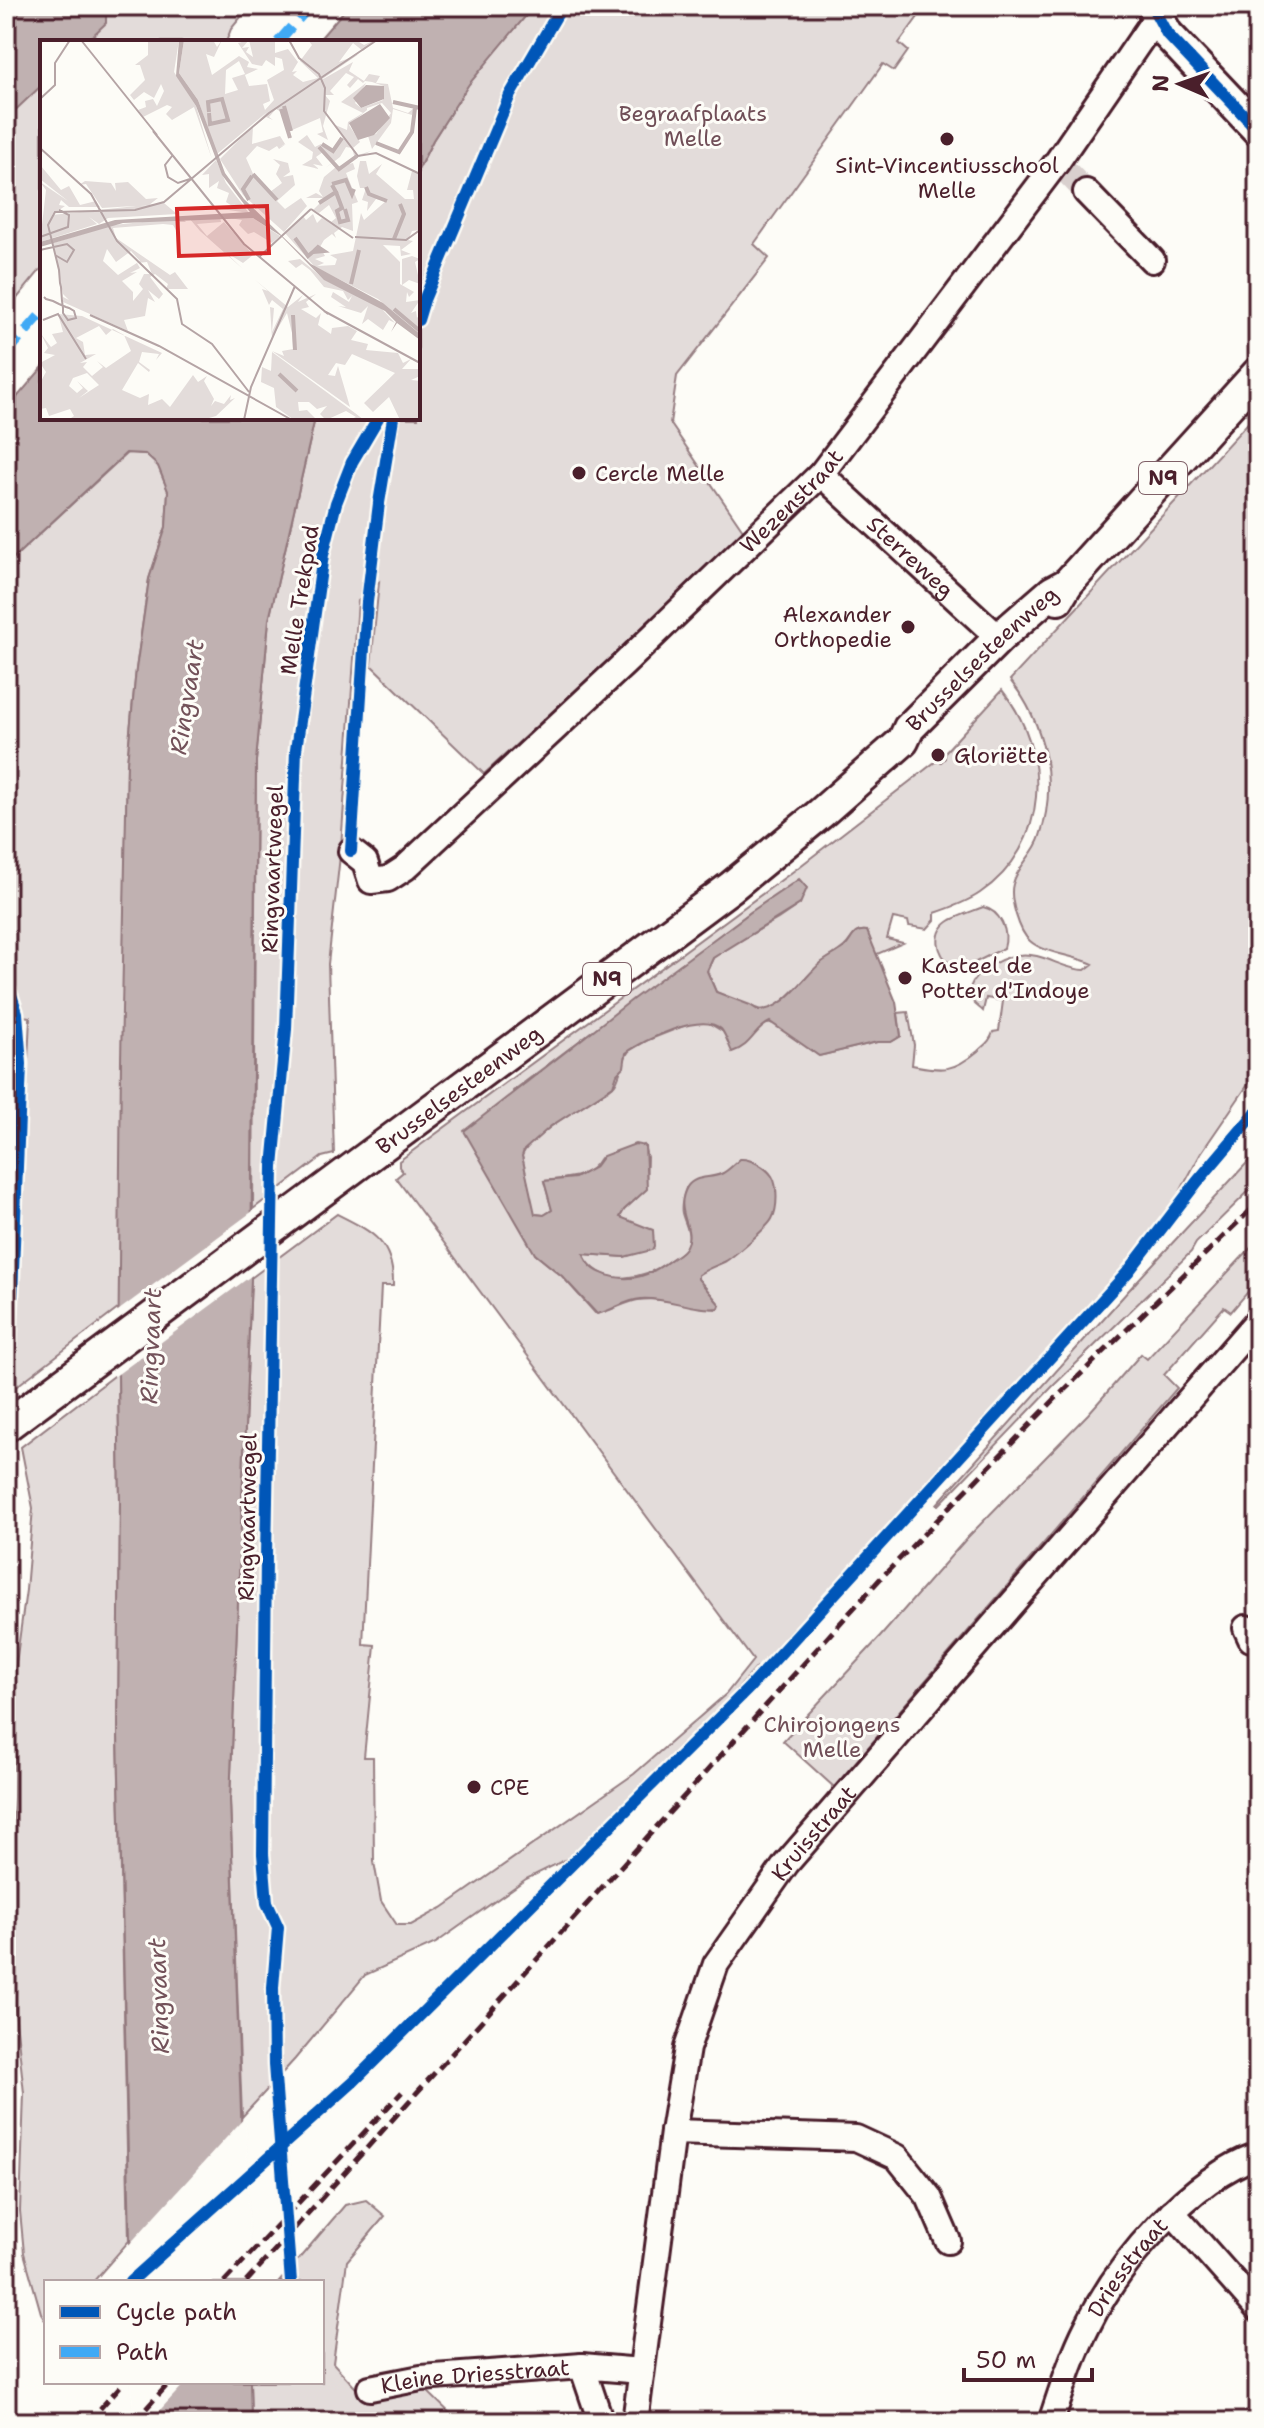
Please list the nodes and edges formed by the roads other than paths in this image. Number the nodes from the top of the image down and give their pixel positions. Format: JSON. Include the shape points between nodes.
{"nodes":[{"id":1,"x":1154,"y":11,"type":"edge"},
{"id":2,"x":1258,"y":130,"type":"edge"},
{"id":3,"x":1086,"y":192,"type":"tunnel mouth"},
{"id":4,"x":1152,"y":260,"type":"dead end"},
{"id":5,"x":1258,"y":373,"type":"edge"},
{"id":6,"x":821,"y":474,"type":"junction"},
{"id":7,"x":1067,"y":584,"type":"junction"},
{"id":8,"x":999,"y":638,"type":"junction"},
{"id":9,"x":903,"y":741,"type":"junction"},
{"id":10,"x":351,"y":851,"type":"dead end"},
{"id":11,"x":1258,"y":1320,"type":"edge"},
{"id":12,"x":6,"y":1426,"type":"edge"},
{"id":13,"x":673,"y":2132,"type":"junction"},
{"id":14,"x":1258,"y":2155,"type":"edge"},
{"id":15,"x":1172,"y":2212,"type":"junction"},
{"id":16,"x":948,"y":2241,"type":"dead end"},
{"id":17,"x":1258,"y":2309,"type":"edge"},
{"id":18,"x":582,"y":2366,"type":"junction"},
{"id":19,"x":641,"y":2371,"type":"junction"},
{"id":20,"x":370,"y":2388,"type":"dead end"},
{"id":21,"x":601,"y":2422,"type":"edge"},
{"id":22,"x":635,"y":2422,"type":"edge"},
{"id":23,"x":1051,"y":2422,"type":"edge"}],
"edges":[{"from":1,"to":2,"type":"main road","via":[[1167,34]]},
{"from":1,"to":6,"type":"street","name":"Wezenstraat","via":[[1060,165]]},
{"from":3,"to":4,"type":"street"},
{"from":5,"to":7,"type":"main road","name":"Brusselsesteenweg","number":"N9"},
{"from":6,"to":8,"type":"street","name":"Sterreweg"},
{"from":6,"to":10,"type":"street","name":"Wezenstraat","via":[[405,868],[388,879],[371,881],[365,862]]},
{"from":7,"to":8,"type":"main road","name":"Brusselsesteenweg","number":"N9"},
{"from":7,"to":9,"type":"main road","name":"Brusselsesteenweg","number":"N9","via":[[992,669],[915,737]]},
{"from":8,"to":9,"type":"main road","name":"Brusselsesteenweg","number":"N9","via":[[909,728]]},
{"from":9,"to":12,"type":"main road","name":"Brusselsesteenweg","number":"N9","via":[[731,887]]},
{"from":11,"to":13,"type":"street","name":"Kruisstraat","via":[[786,1864],[716,1964],[687,2048]]},
{"from":13,"to":16,"type":"street","via":[[856,2138],[897,2157],[929,2197]]},
{"from":13,"to":19,"type":"street","name":"Kruisstraat"},
{"from":14,"to":15,"type":"street","name":"Driesstraat"},
{"from":15,"to":17,"type":"street"},
{"from":15,"to":23,"type":"street","name":"Driesstraat","via":[[1102,2299],[1077,2347]]},
{"from":18,"to":19,"type":"street","name":"Kleine Driesstraat"},
{"from":18,"to":20,"type":"street","name":"Kleine Driesstraat","via":[[421,2378]]},
{"from":18,"to":21,"type":"street","name":"Kleine Driesstraat"},
{"from":19,"to":22,"type":"street","name":"Kruisstraat"}]}
